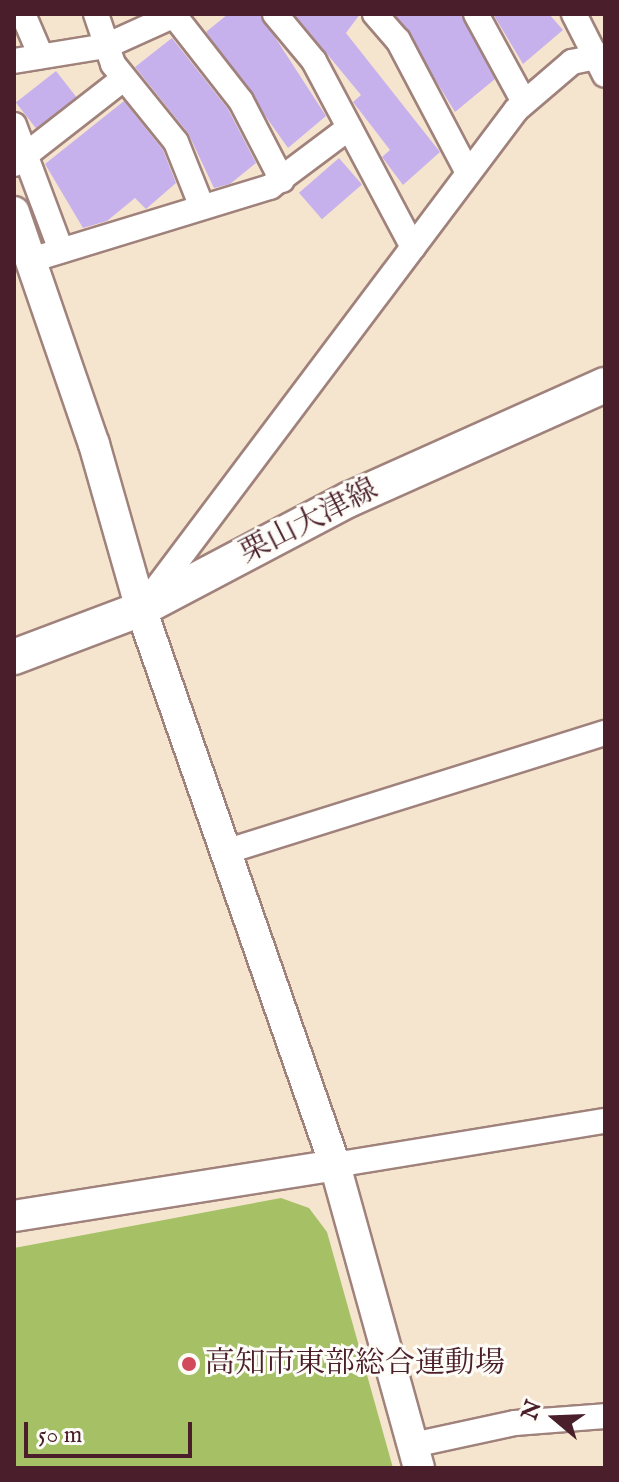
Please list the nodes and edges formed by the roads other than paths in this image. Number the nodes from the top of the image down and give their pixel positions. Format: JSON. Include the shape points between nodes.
{"nodes":[{"id":1,"x":23,"y":14,"type":"edge"},
{"id":2,"x":96,"y":14,"type":"edge"},
{"id":3,"x":175,"y":14,"type":"edge"},
{"id":4,"x":275,"y":14,"type":"edge"},
{"id":5,"x":375,"y":14,"type":"edge"},
{"id":6,"x":476,"y":14,"type":"edge"},
{"id":7,"x":574,"y":14,"type":"edge"},
{"id":8,"x":106,"y":46,"type":"junction"},
{"id":9,"x":41,"y":56,"type":"junction"},
{"id":10,"x":14,"y":61,"type":"edge"},
{"id":11,"x":602,"y":62,"type":"edge"},
{"id":12,"x":122,"y":80,"type":"junction"},
{"id":13,"x":524,"y":102,"type":"junction"},
{"id":14,"x":14,"y":125,"type":"edge"},
{"id":15,"x":349,"y":128,"type":"junction"},
{"id":16,"x":20,"y":161,"type":"edge"},
{"id":17,"x":468,"y":173,"type":"junction"},
{"id":18,"x":282,"y":180,"type":"junction"},
{"id":19,"x":202,"y":207,"type":"junction"},
{"id":20,"x":14,"y":212,"type":"edge"},
{"id":21,"x":413,"y":247,"type":"junction"},
{"id":22,"x":61,"y":250,"type":"junction"},
{"id":23,"x":31,"y":260,"type":"junction"},
{"id":24,"x":605,"y":385,"type":"edge"},
{"id":25,"x":141,"y":609,"type":"junction"},
{"id":26,"x":14,"y":657,"type":"edge"},
{"id":27,"x":605,"y":733,"type":"edge"},
{"id":28,"x":231,"y":850,"type":"junction"},
{"id":29,"x":605,"y":1121,"type":"edge"},
{"id":30,"x":335,"y":1165,"type":"junction"},
{"id":31,"x":14,"y":1216,"type":"edge"},
{"id":32,"x":605,"y":1416,"type":"edge"},
{"id":33,"x":416,"y":1457,"type":"edge"}],
"edges":[{"from":1,"to":9,"type":"street"},
{"from":2,"to":8,"type":"street"},
{"from":3,"to":8,"type":"street"},
{"from":3,"to":18,"type":"street","via":[[241,101]]},
{"from":4,"to":15,"type":"street","via":[[314,61]]},
{"from":5,"to":17,"type":"street","via":[[398,40]]},
{"from":6,"to":13,"type":"street"},
{"from":7,"to":11,"type":"street"},
{"from":8,"to":9,"type":"street"},
{"from":8,"to":12,"type":"street"},
{"from":9,"to":10,"type":"street"},
{"from":11,"to":13,"type":"street","via":[[572,62]]},
{"from":12,"to":16,"type":"street"},
{"from":12,"to":19,"type":"street","via":[[176,142]]},
{"from":13,"to":17,"type":"street"},
{"from":14,"to":16,"type":"street"},
{"from":15,"to":18,"type":"street"},
{"from":15,"to":21,"type":"street"},
{"from":16,"to":22,"type":"street"},
{"from":17,"to":21,"type":"street"},
{"from":18,"to":19,"type":"street"},
{"from":19,"to":22,"type":"street"},
{"from":20,"to":23,"type":"street"},
{"from":21,"to":25,"type":"street"},
{"from":22,"to":23,"type":"street"},
{"from":23,"to":25,"type":"street"},
{"from":24,"to":25,"type":"main road","name":"栗山大津線","via":[[350,499]]},
{"from":25,"to":26,"type":"main road","name":"栗山大津線"},
{"from":25,"to":28,"type":"street"},
{"from":27,"to":28,"type":"street"},
{"from":28,"to":30,"type":"street"},
{"from":29,"to":30,"type":"street"},
{"from":30,"to":31,"type":"street"},
{"from":30,"to":33,"type":"street"},
{"from":32,"to":33,"type":"street","via":[[515,1423]]}]}
